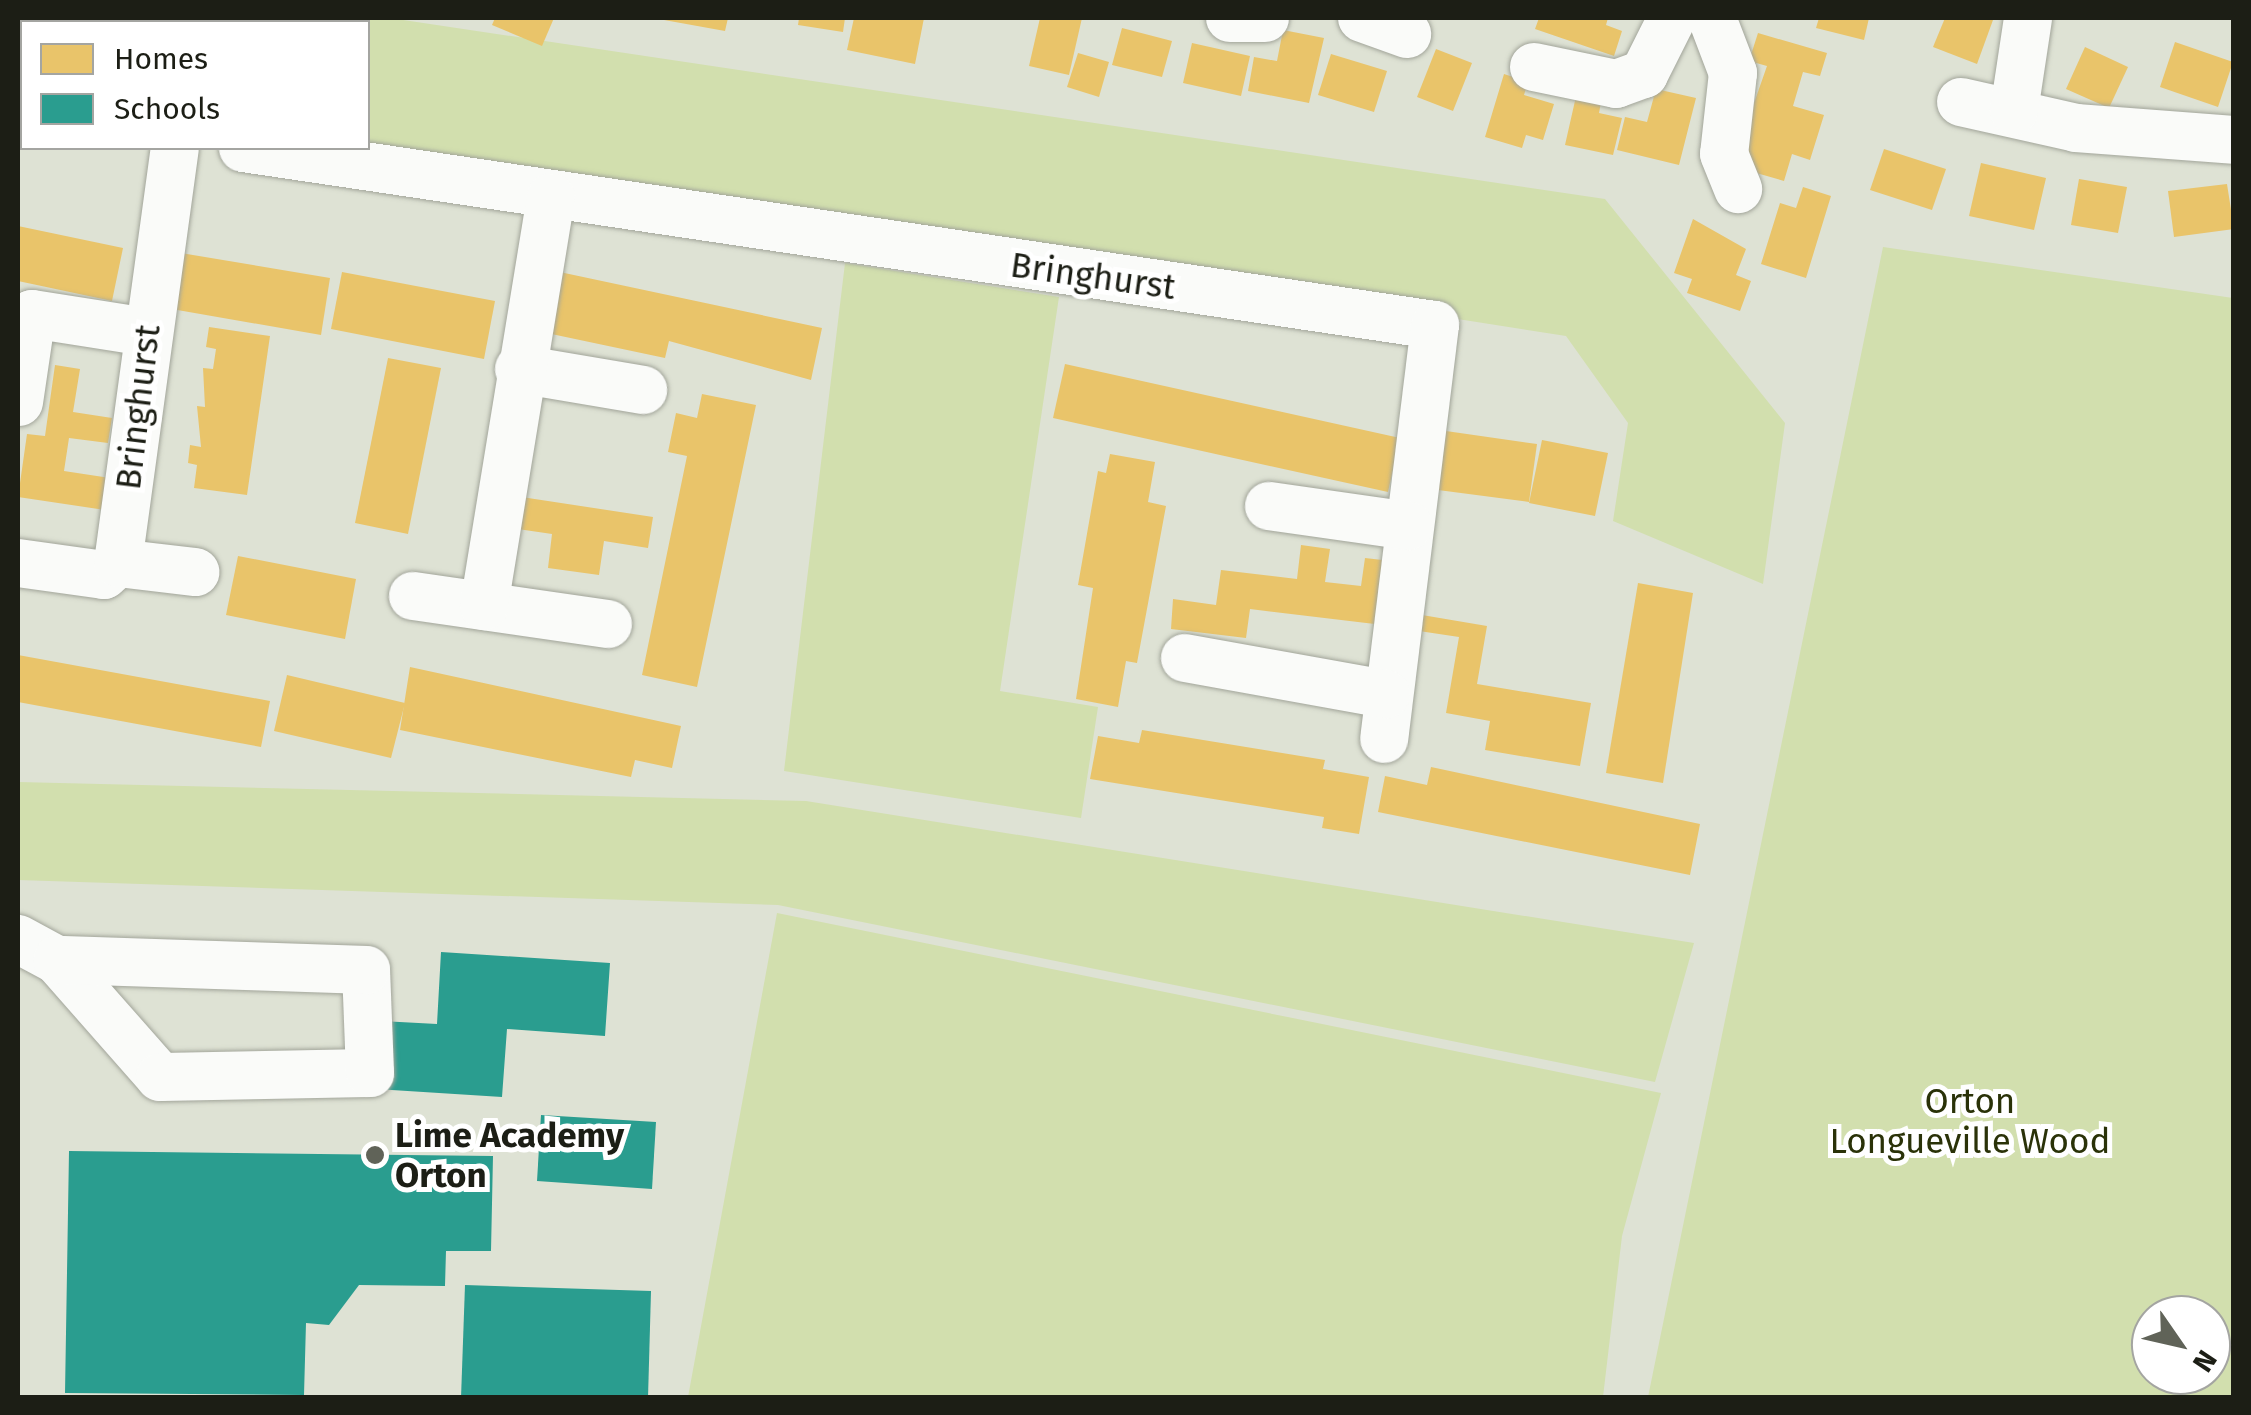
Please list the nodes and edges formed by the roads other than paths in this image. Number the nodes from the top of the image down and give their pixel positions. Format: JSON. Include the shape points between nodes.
{"nodes":[{"id":1,"x":1230,"y":18,"type":"edge"},
{"id":2,"x":1265,"y":18,"type":"edge"},
{"id":3,"x":1362,"y":18,"type":"edge"},
{"id":4,"x":1672,"y":18,"type":"edge"},
{"id":5,"x":1712,"y":18,"type":"edge"},
{"id":6,"x":2028,"y":18,"type":"edge"},
{"id":7,"x":1406,"y":34,"type":"dead end"},
{"id":8,"x":1534,"y":67,"type":"dead end"},
{"id":9,"x":1961,"y":102,"type":"dead end"},
{"id":10,"x":2014,"y":111,"type":"junction"},
{"id":11,"x":2234,"y":140,"type":"edge"},
{"id":12,"x":175,"y":150,"type":"edge"},
{"id":13,"x":256,"y":150,"type":"edge"},
{"id":14,"x":1738,"y":189,"type":"dead end"},
{"id":15,"x":550,"y":197,"type":"junction"},
{"id":16,"x":147,"y":332,"type":"junction"},
{"id":17,"x":519,"y":369,"type":"junction"},
{"id":18,"x":643,"y":390,"type":"dead end"},
{"id":19,"x":19,"y":402,"type":"edge"},
{"id":20,"x":1269,"y":506,"type":"dead end"},
{"id":21,"x":1409,"y":526,"type":"junction"},
{"id":22,"x":18,"y":563,"type":"edge"},
{"id":23,"x":118,"y":563,"type":"junction"},
{"id":24,"x":195,"y":572,"type":"dead end"},
{"id":25,"x":413,"y":596,"type":"dead end"},
{"id":26,"x":484,"y":606,"type":"junction"},
{"id":27,"x":608,"y":624,"type":"dead end"},
{"id":28,"x":1185,"y":658,"type":"dead end"},
{"id":29,"x":37,"y":950,"type":"edge"}],
"edges":[{"from":1,"to":2,"type":"street"},
{"from":3,"to":7,"type":"street"},
{"from":4,"to":8,"type":"street","via":[[1644,74],[1616,84]]},
{"from":5,"to":14,"type":"street","via":[[1734,73],[1724,154]]},
{"from":6,"to":10,"type":"street"},
{"from":9,"to":10,"type":"street"},
{"from":10,"to":11,"type":"street","via":[[2076,128]]},
{"from":12,"to":16,"type":"street","name":"Bringhurst"},
{"from":13,"to":15,"type":"street","name":"Bringhurst"},
{"from":15,"to":17,"type":"street"},
{"from":15,"to":21,"type":"street","name":"Bringhurst","via":[[1434,325]]},
{"from":16,"to":19,"type":"street","via":[[32,314]]},
{"from":16,"to":23,"type":"street","name":"Bringhurst"},
{"from":17,"to":18,"type":"street"},
{"from":17,"to":26,"type":"street"},
{"from":20,"to":21,"type":"street"},
{"from":21,"to":28,"type":"street","name":"Bringhurst","via":[[1385,717]]},
{"from":22,"to":23,"type":"street","via":[[104,574]]},
{"from":23,"to":24,"type":"street"},
{"from":25,"to":26,"type":"street"},
{"from":26,"to":27,"type":"street"},
{"from":29,"to":29,"type":"street","via":[[160,1077],[370,1073],[366,970]]}]}
